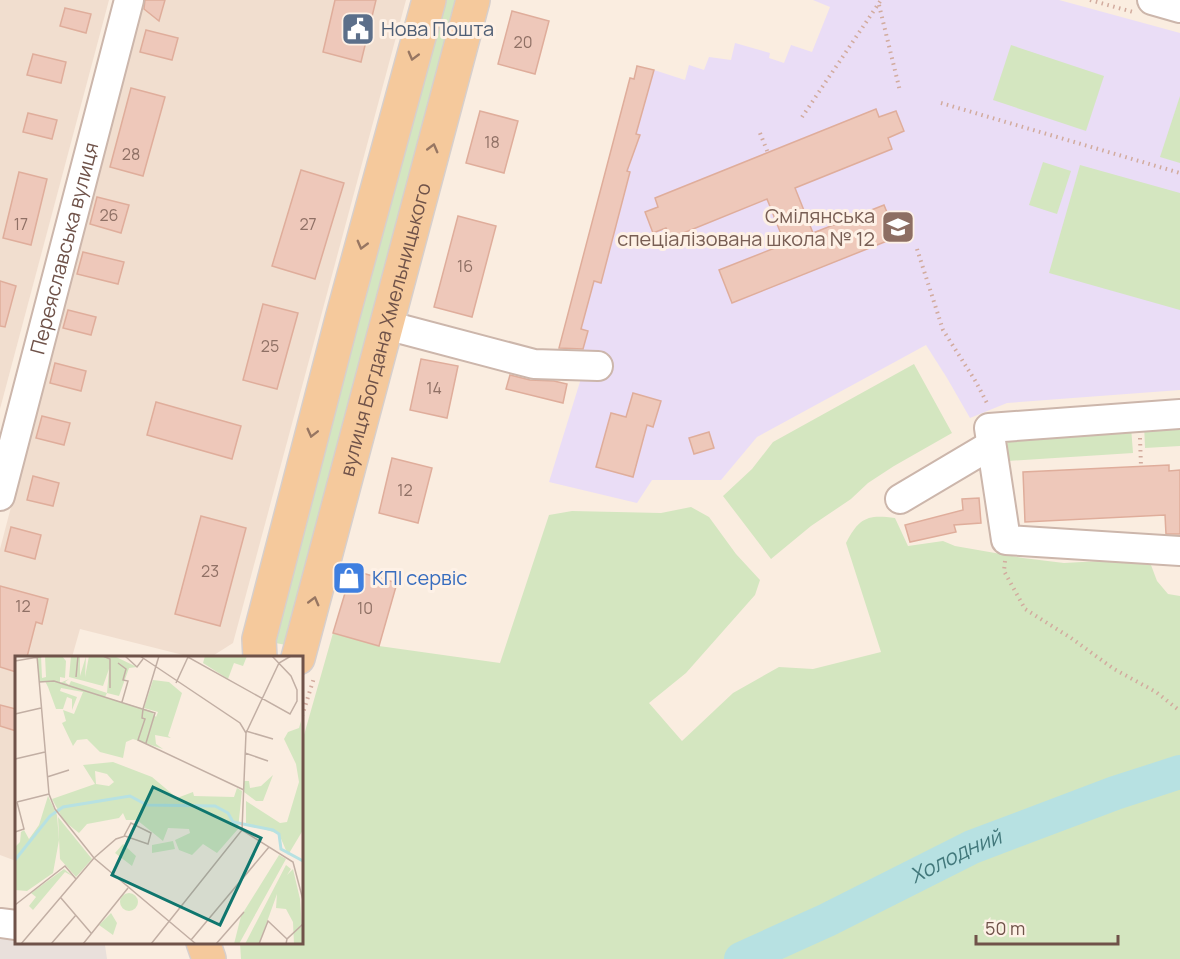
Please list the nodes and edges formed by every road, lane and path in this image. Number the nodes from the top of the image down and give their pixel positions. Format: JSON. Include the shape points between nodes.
{"nodes":[{"id":1,"x":129,"y":0,"type":"edge"},
{"id":2,"x":429,"y":0,"type":"edge"},
{"id":3,"x":473,"y":0,"type":"edge"},
{"id":4,"x":1152,"y":0,"type":"edge"},
{"id":5,"x":880,"y":2,"type":"edge"},
{"id":6,"x":1180,"y":8,"type":"edge"},
{"id":7,"x":900,"y":91,"type":"dead end"},
{"id":8,"x":941,"y":104,"type":"dead end"},
{"id":9,"x":802,"y":117,"type":"dead end"},
{"id":10,"x":760,"y":133,"type":"dead end"},
{"id":11,"x":768,"y":153,"type":"dead end"},
{"id":12,"x":1180,"y":173,"type":"edge"},
{"id":13,"x":917,"y":249,"type":"dead end"},
{"id":14,"x":386,"y":325,"type":"junction"},
{"id":15,"x":598,"y":366,"type":"dead end"},
{"id":16,"x":1180,"y":414,"type":"edge"},
{"id":17,"x":995,"y":436,"type":"junction"},
{"id":18,"x":0,"y":496,"type":"edge"},
{"id":19,"x":900,"y":499,"type":"dead end"},
{"id":20,"x":1180,"y":551,"type":"edge"},
{"id":21,"x":1004,"y":571,"type":"dead end"},
{"id":22,"x":260,"y":656,"type":"edge"},
{"id":23,"x":298,"y":656,"type":"edge"},
{"id":24,"x":1180,"y":711,"type":"edge"},
{"id":25,"x":0,"y":923,"type":"edge"},
{"id":26,"x":15,"y":925,"type":"edge"}],
"edges":[{"from":1,"to":18,"type":"street","name":"Переяславська вулиця"},
{"from":2,"to":22,"type":"main road","one_way":true,"via":[[268,605]]},
{"from":14,"to":3,"type":"main road","name":"вулиця Богдана Хмельницького","one_way":true},
{"from":4,"to":6,"type":"street"},
{"from":5,"to":7,"type":"path"},
{"from":5,"to":9,"type":"path"},
{"from":8,"to":12,"type":"path"},
{"from":10,"to":11,"type":"path"},
{"from":13,"to":17,"type":"path","via":[[943,330],[976,382]]},
{"from":14,"to":15,"type":"street","via":[[534,364]]},
{"from":23,"to":14,"type":"main road","name":"вулиця Богдана Хмельницького","one_way":true},
{"from":16,"to":17,"type":"street"},
{"from":17,"to":19,"type":"street"},
{"from":17,"to":20,"type":"street","via":[[1006,540]]},
{"from":21,"to":24,"type":"path","via":[[1025,609]]},
{"from":25,"to":26,"type":"street"}]}
